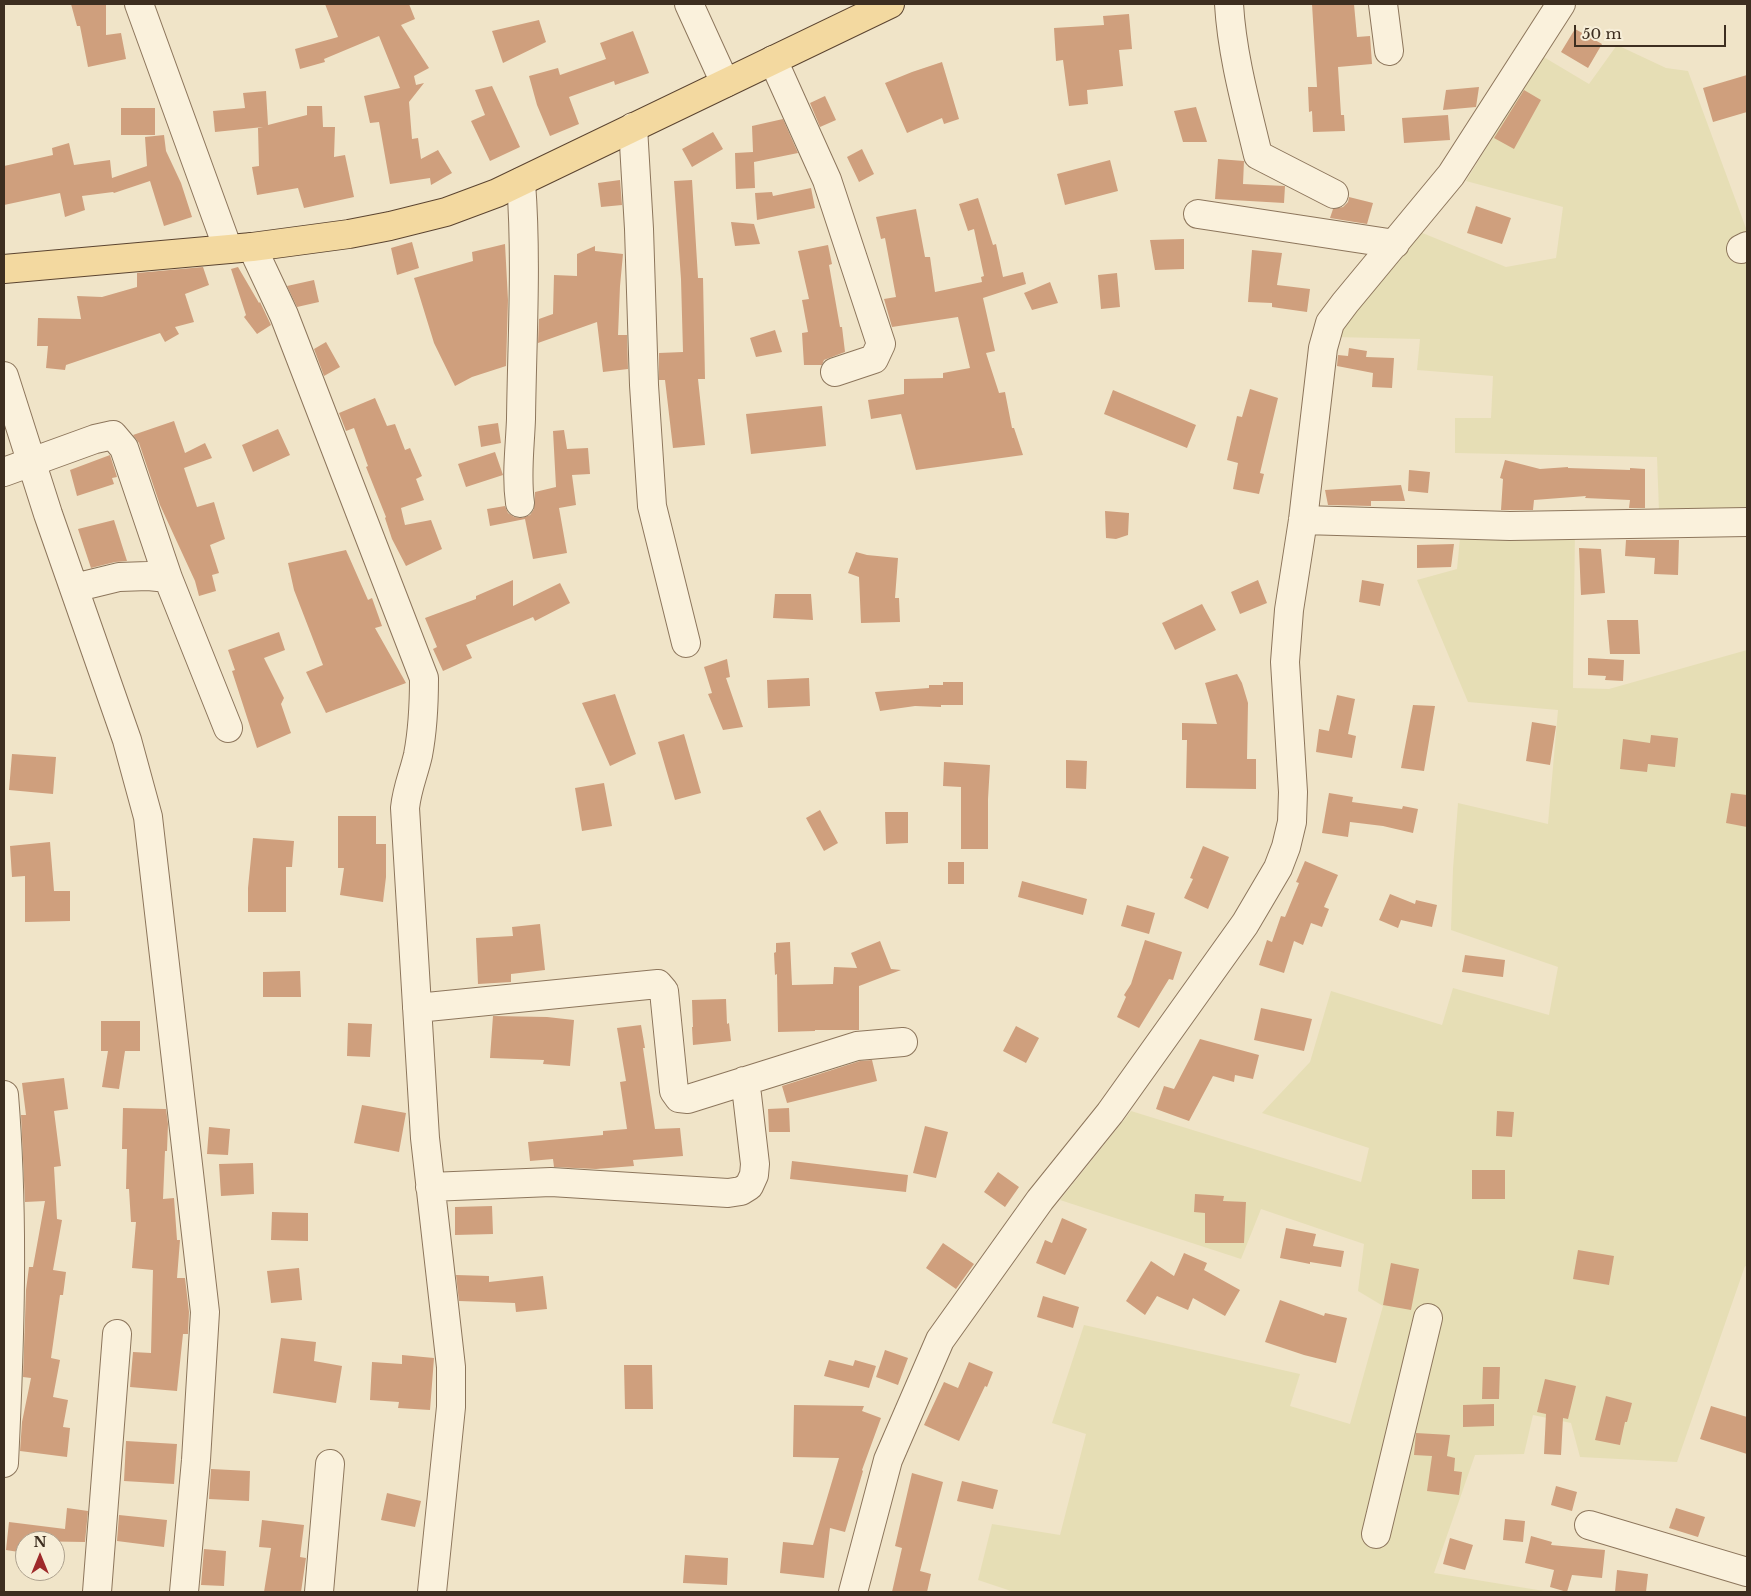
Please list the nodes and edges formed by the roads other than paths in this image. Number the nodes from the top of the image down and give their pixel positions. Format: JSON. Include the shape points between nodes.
{"nodes":[{"id":1,"x":139,"y":4,"type":"edge"},
{"id":2,"x":689,"y":4,"type":"edge"},
{"id":3,"x":889,"y":4,"type":"edge"},
{"id":4,"x":1230,"y":4,"type":"edge"},
{"id":5,"x":1384,"y":4,"type":"edge"},
{"id":6,"x":1561,"y":4,"type":"edge"},
{"id":7,"x":1389,"y":51,"type":"dead end"},
{"id":8,"x":773,"y":60,"type":"junction"},
{"id":9,"x":725,"y":83,"type":"junction"},
{"id":10,"x":632,"y":127,"type":"junction"},
{"id":11,"x":521,"y":182,"type":"junction"},
{"id":12,"x":1334,"y":194,"type":"dead end"},
{"id":13,"x":1198,"y":214,"type":"dead end"},
{"id":14,"x":1395,"y":244,"type":"junction"},
{"id":15,"x":240,"y":248,"type":"junction"},
{"id":16,"x":4,"y":270,"type":"edge"},
{"id":17,"x":835,"y":372,"type":"dead end"},
{"id":18,"x":4,"y":376,"type":"edge"},
{"id":19,"x":31,"y":462,"type":"junction"},
{"id":20,"x":4,"y":472,"type":"edge"},
{"id":21,"x":520,"y":503,"type":"dead end"},
{"id":22,"x":1303,"y":520,"type":"junction"},
{"id":23,"x":1747,"y":522,"type":"edge"},
{"id":24,"x":168,"y":578,"type":"junction"},
{"id":25,"x":74,"y":588,"type":"junction"},
{"id":26,"x":686,"y":643,"type":"dead end"},
{"id":27,"x":228,"y":728,"type":"dead end"},
{"id":28,"x":417,"y":1008,"type":"junction"},
{"id":29,"x":903,"y":1042,"type":"dead end"},
{"id":30,"x":744,"y":1081,"type":"junction"},
{"id":31,"x":4,"y":1095,"type":"edge"},
{"id":32,"x":430,"y":1187,"type":"junction"},
{"id":33,"x":1428,"y":1318,"type":"dead end"},
{"id":34,"x":116,"y":1334,"type":"dead end"},
{"id":35,"x":4,"y":1463,"type":"edge"},
{"id":36,"x":330,"y":1464,"type":"dead end"},
{"id":37,"x":1589,"y":1525,"type":"dead end"},
{"id":38,"x":1376,"y":1534,"type":"dead end"},
{"id":39,"x":1747,"y":1572,"type":"edge"},
{"id":40,"x":97,"y":1592,"type":"edge"},
{"id":41,"x":184,"y":1592,"type":"edge"},
{"id":42,"x":319,"y":1592,"type":"edge"},
{"id":43,"x":432,"y":1592,"type":"edge"},
{"id":44,"x":853,"y":1592,"type":"edge"}],
"edges":[{"from":1,"to":15,"type":"street"},
{"from":2,"to":9,"type":"street"},
{"from":3,"to":8,"type":"main road"},
{"from":4,"to":12,"type":"street","via":[[1236,64],[1258,155]]},
{"from":5,"to":7,"type":"street"},
{"from":6,"to":14,"type":"street","via":[[1451,175]]},
{"from":8,"to":9,"type":"main road"},
{"from":8,"to":17,"type":"street","via":[[827,180],[881,344],[874,359]]},
{"from":9,"to":10,"type":"main road"},
{"from":10,"to":11,"type":"main road"},
{"from":10,"to":26,"type":"street","via":[[652,506]]},
{"from":11,"to":15,"type":"main road","via":[[446,212],[390,226]]},
{"from":11,"to":21,"type":"street","via":[[523,317],[517,484]]},
{"from":13,"to":14,"type":"street"},
{"from":14,"to":22,"type":"street","via":[[1330,323],[1323,348]]},
{"from":15,"to":16,"type":"main road"},
{"from":15,"to":28,"type":"street","via":[[284,315],[424,678],[418,756],[405,808]]},
{"from":18,"to":19,"type":"street"},
{"from":19,"to":20,"type":"street"},
{"from":19,"to":24,"type":"street","via":[[113,435],[124,448]]},
{"from":19,"to":25,"type":"street"},
{"from":22,"to":23,"type":"street","via":[[1510,526]]},
{"from":22,"to":44,"type":"street","via":[[1289,610],[1285,662],[1292,822],[1278,868],[1245,924],[1110,1113],[1040,1200],[940,1340],[888,1460]]},
{"from":24,"to":25,"type":"street","via":[[119,577]]},
{"from":24,"to":27,"type":"street"},
{"from":25,"to":41,"type":"street","via":[[127,740],[148,817],[205,1312]]},
{"from":28,"to":30,"type":"street","via":[[658,984],[664,992],[674,1091],[679,1098]]},
{"from":28,"to":32,"type":"street"},
{"from":29,"to":30,"type":"street","via":[[858,1046]]},
{"from":30,"to":32,"type":"street","via":[[755,1164],[749,1186],[741,1191],[704,1192],[531,1182]]},
{"from":31,"to":35,"type":"street","via":[[11,1247]]},
{"from":32,"to":43,"type":"street","via":[[451,1367],[451,1397]]},
{"from":33,"to":38,"type":"street"},
{"from":34,"to":40,"type":"street"},
{"from":36,"to":42,"type":"street"},
{"from":37,"to":39,"type":"street"}]}
